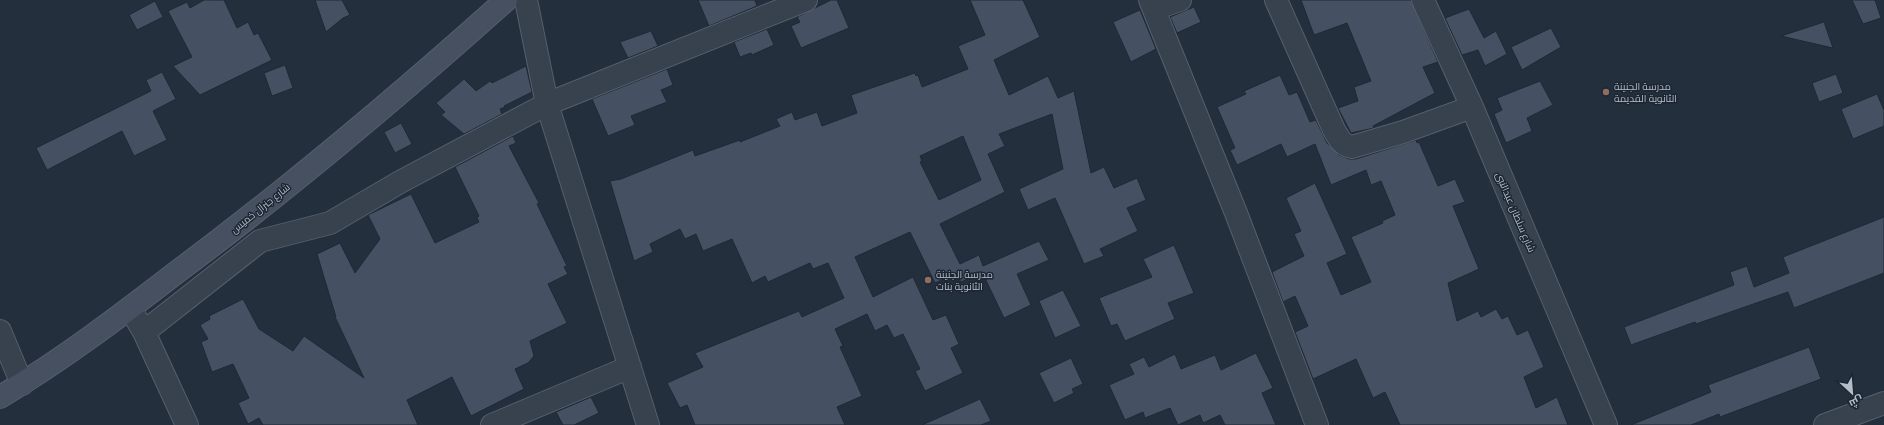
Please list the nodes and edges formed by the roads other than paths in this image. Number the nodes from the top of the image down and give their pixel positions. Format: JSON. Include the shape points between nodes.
{"nodes":[{"id":1,"x":506,"y":0,"type":"edge"},
{"id":2,"x":526,"y":0,"type":"edge"},
{"id":3,"x":806,"y":0,"type":"edge"},
{"id":4,"x":1180,"y":0,"type":"edge"},
{"id":5,"x":1276,"y":0,"type":"edge"},
{"id":6,"x":1423,"y":0,"type":"edge"},
{"id":7,"x":1152,"y":5,"type":"edge"},
{"id":8,"x":547,"y":104,"type":"junction"},
{"id":9,"x":1472,"y":107,"type":"junction"},
{"id":10,"x":130,"y":308,"type":"junction"},
{"id":11,"x":0,"y":331,"type":"edge"},
{"id":12,"x":144,"y":332,"type":"junction"},
{"id":13,"x":630,"y":367,"type":"junction"},
{"id":14,"x":22,"y":384,"type":"junction"},
{"id":15,"x":0,"y":397,"type":"edge"},
{"id":16,"x":1884,"y":402,"type":"edge"},
{"id":17,"x":187,"y":425,"type":"edge"},
{"id":18,"x":492,"y":425,"type":"edge"},
{"id":19,"x":648,"y":425,"type":"edge"},
{"id":20,"x":1317,"y":425,"type":"edge"},
{"id":21,"x":1606,"y":425,"type":"edge"},
{"id":22,"x":1825,"y":425,"type":"edge"}],
"edges":[{"from":1,"to":10,"type":"main road","name":"شارع جنرال خميس","via":[[253,215]]},
{"from":2,"to":8,"type":"street"},
{"from":3,"to":8,"type":"street"},
{"from":4,"to":7,"type":"street"},
{"from":5,"to":9,"type":"street","via":[[1334,130],[1346,146],[1352,147],[1403,132]]},
{"from":6,"to":9,"type":"street","name":"شارع سلطان عبدالنبى"},
{"from":7,"to":20,"type":"street","via":[[1236,213]]},
{"from":8,"to":12,"type":"street","via":[[400,182],[330,223],[260,241]]},
{"from":8,"to":13,"type":"street"},
{"from":9,"to":21,"type":"street","name":"شارع سلطان عبدالنبى"},
{"from":10,"to":12,"type":"street"},
{"from":10,"to":14,"type":"main road","name":"شارع جنرال خميس"},
{"from":11,"to":14,"type":"street"},
{"from":12,"to":17,"type":"street"},
{"from":13,"to":18,"type":"street"},
{"from":13,"to":19,"type":"street"},
{"from":14,"to":15,"type":"main road","name":"شارع جنرال خميس"},
{"from":16,"to":22,"type":"street"}]}
